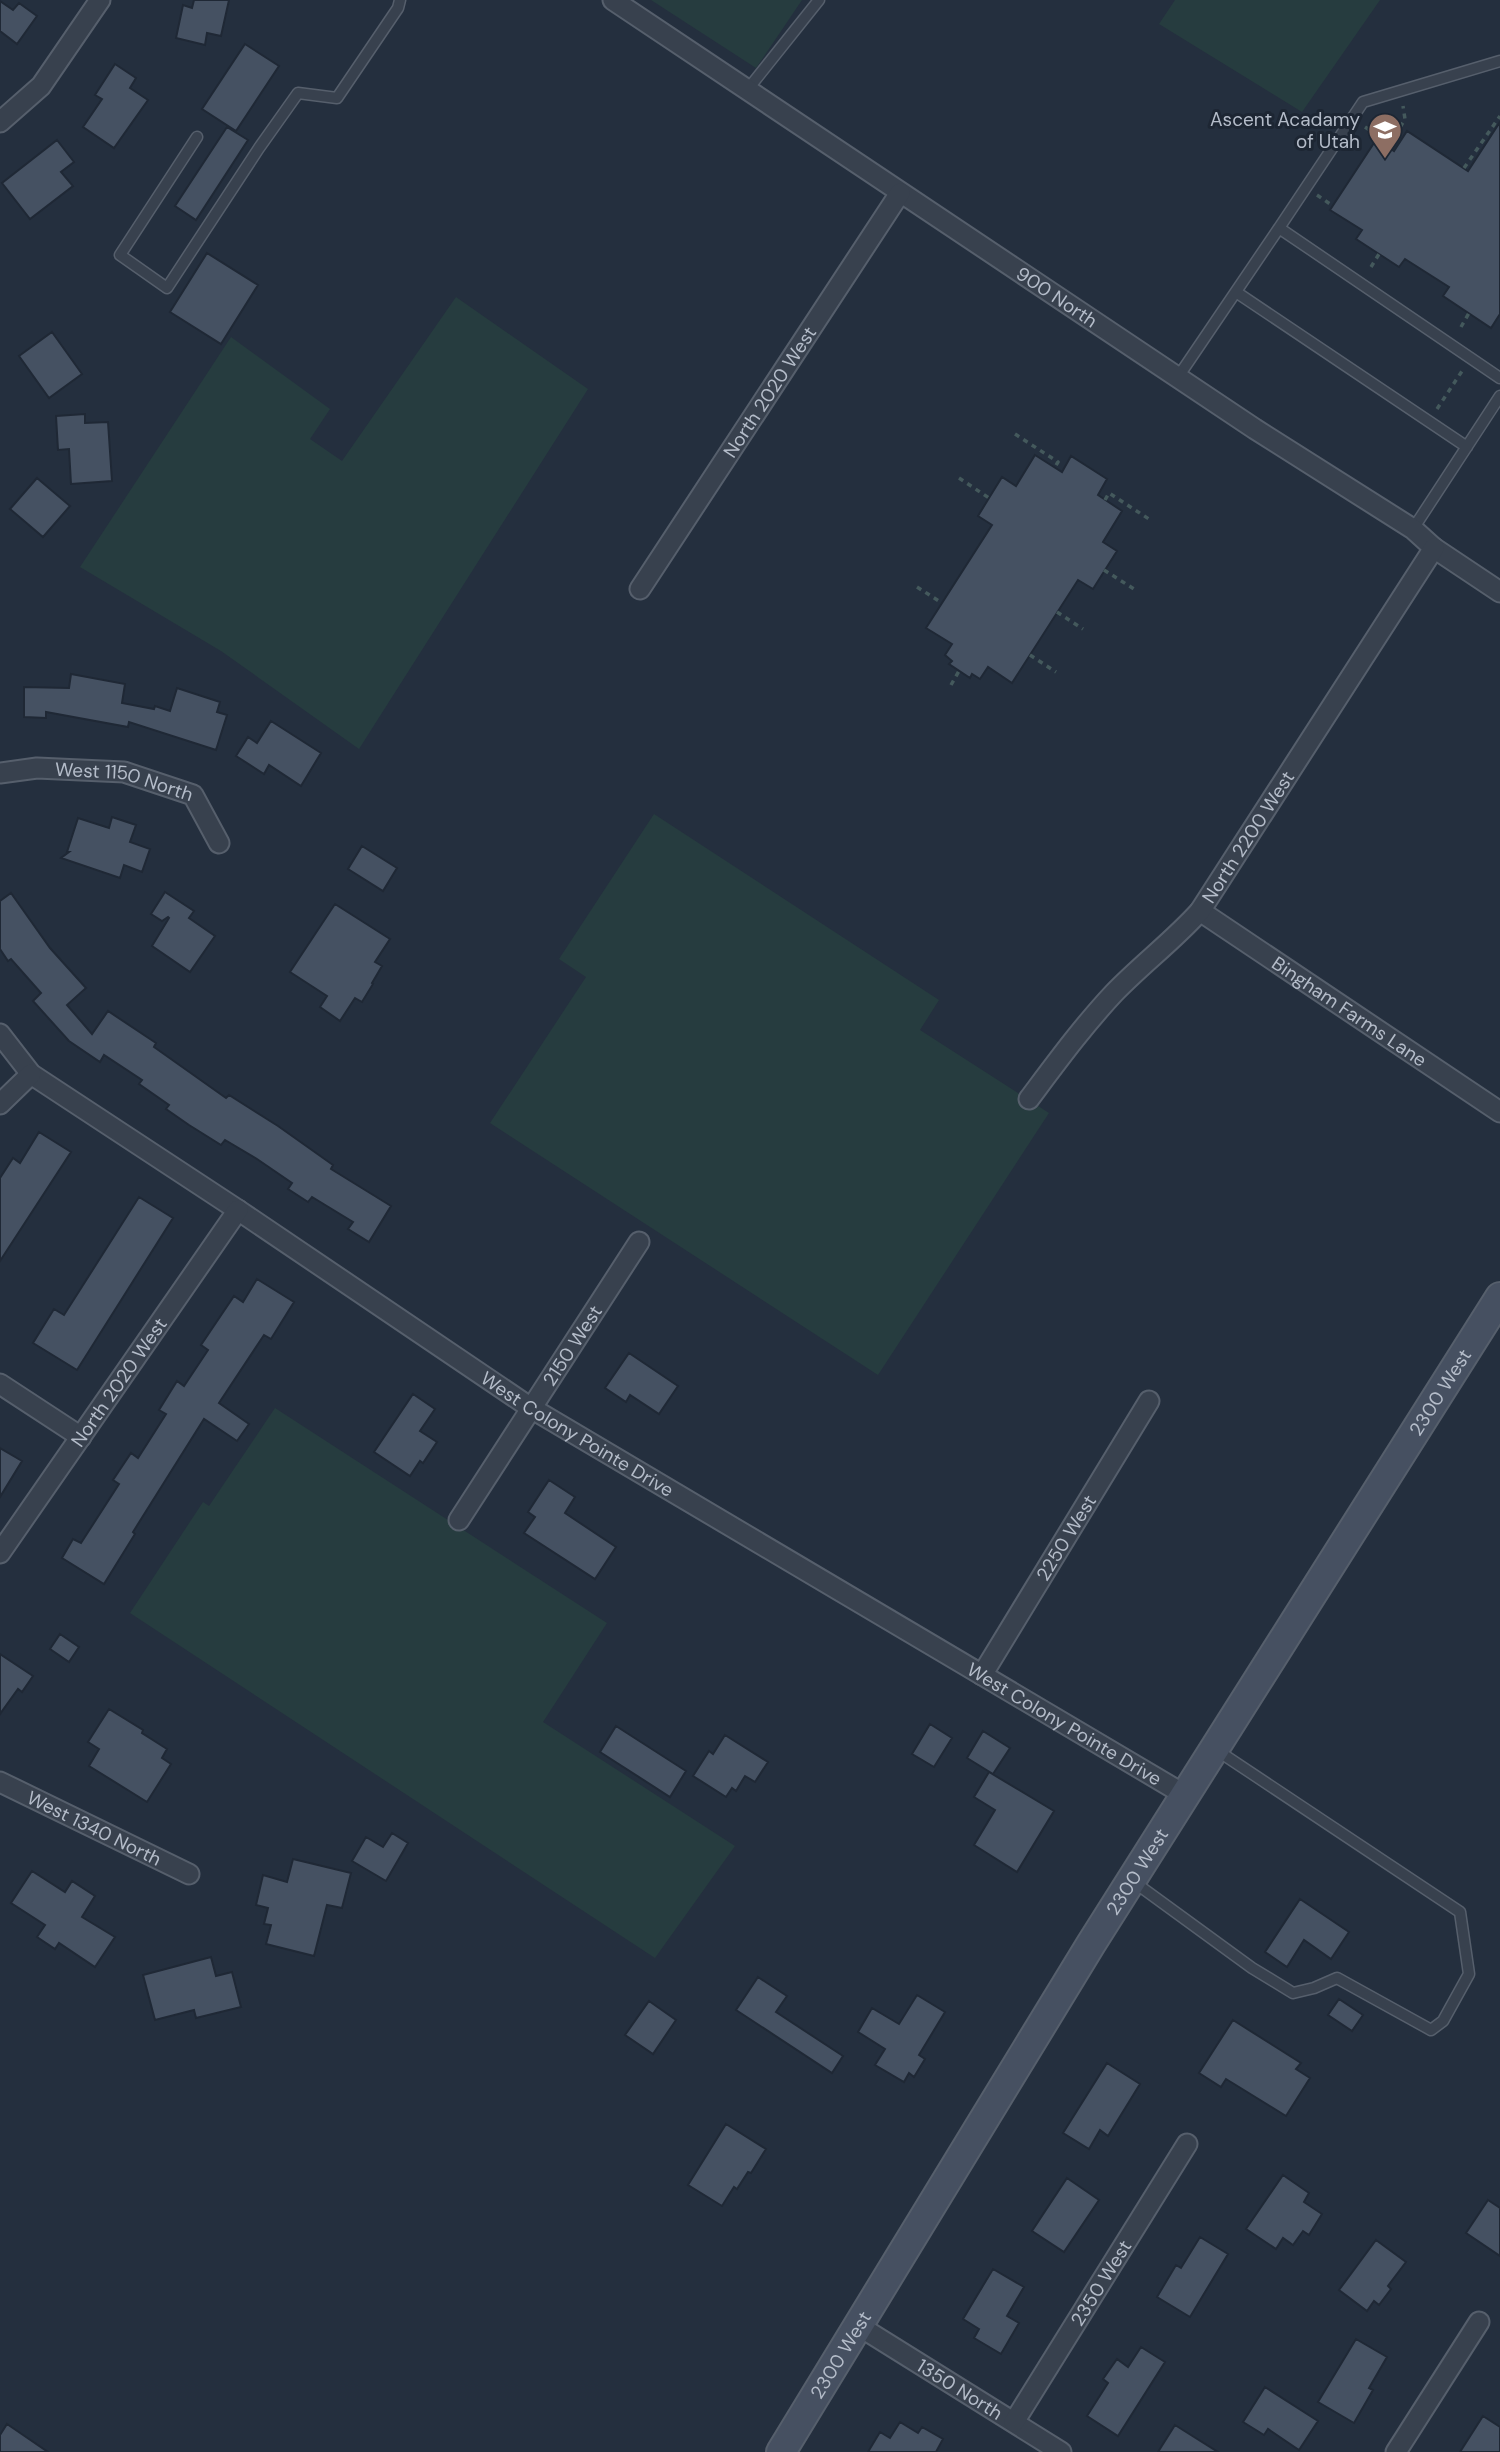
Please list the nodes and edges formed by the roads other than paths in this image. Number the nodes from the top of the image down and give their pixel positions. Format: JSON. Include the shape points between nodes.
{"nodes":[{"id":1,"x":100,"y":0,"type":"edge"},
{"id":2,"x":400,"y":0,"type":"edge"},
{"id":3,"x":613,"y":0,"type":"edge"},
{"id":4,"x":819,"y":0,"type":"edge"},
{"id":5,"x":1500,"y":61,"type":"edge"},
{"id":6,"x":748,"y":89,"type":"junction"},
{"id":7,"x":0,"y":122,"type":"edge"},
{"id":8,"x":197,"y":137,"type":"dead end"},
{"id":9,"x":900,"y":193,"type":"junction"},
{"id":10,"x":1279,"y":228,"type":"junction"},
{"id":11,"x":1236,"y":292,"type":"junction"},
{"id":12,"x":1178,"y":377,"type":"junction"},
{"id":13,"x":1500,"y":378,"type":"edge"},
{"id":14,"x":1500,"y":396,"type":"edge"},
{"id":15,"x":1467,"y":447,"type":"junction"},
{"id":16,"x":1413,"y":530,"type":"junction"},
{"id":17,"x":1434,"y":548,"type":"junction"},
{"id":18,"x":640,"y":589,"type":"dead end"},
{"id":19,"x":1500,"y":592,"type":"edge"},
{"id":20,"x":0,"y":773,"type":"edge"},
{"id":21,"x":219,"y":843,"type":"dead end"},
{"id":22,"x":1200,"y":911,"type":"junction"},
{"id":23,"x":0,"y":1034,"type":"edge"},
{"id":24,"x":31,"y":1074,"type":"junction"},
{"id":25,"x":1029,"y":1099,"type":"dead end"},
{"id":26,"x":0,"y":1104,"type":"edge"},
{"id":27,"x":1500,"y":1112,"type":"edge"},
{"id":28,"x":238,"y":1210,"type":"junction"},
{"id":29,"x":639,"y":1241,"type":"dead end"},
{"id":30,"x":1500,"y":1297,"type":"edge"},
{"id":31,"x":0,"y":1384,"type":"edge"},
{"id":32,"x":1149,"y":1401,"type":"dead end"},
{"id":33,"x":531,"y":1408,"type":"junction"},
{"id":34,"x":81,"y":1437,"type":"junction"},
{"id":35,"x":459,"y":1520,"type":"dead end"},
{"id":36,"x":0,"y":1553,"type":"edge"},
{"id":37,"x":982,"y":1675,"type":"junction"},
{"id":38,"x":1214,"y":1749,"type":"junction"},
{"id":39,"x":0,"y":1782,"type":"edge"},
{"id":40,"x":1185,"y":1795,"type":"junction"},
{"id":41,"x":189,"y":1874,"type":"dead end"},
{"id":42,"x":1131,"y":1880,"type":"junction"},
{"id":43,"x":1187,"y":2144,"type":"dead end"},
{"id":44,"x":1479,"y":2322,"type":"dead end"},
{"id":45,"x":859,"y":2326,"type":"junction"},
{"id":46,"x":1014,"y":2422,"type":"junction"},
{"id":47,"x":781,"y":2452,"type":"edge"},
{"id":48,"x":1061,"y":2452,"type":"edge"},
{"id":49,"x":1396,"y":2452,"type":"edge"}],
"edges":[{"from":1,"to":7,"type":"street","via":[[41,86]]},
{"from":2,"to":8,"type":"lane","via":[[337,98],[298,93],[167,288],[120,255]]},
{"from":3,"to":6,"type":"street","name":"900 North"},
{"from":4,"to":6,"type":"lane"},
{"from":5,"to":10,"type":"lane","via":[[1363,102]]},
{"from":6,"to":9,"type":"street","name":"900 North"},
{"from":9,"to":12,"type":"street","name":"900 North"},
{"from":9,"to":18,"type":"street","name":"North 2020 West"},
{"from":10,"to":11,"type":"lane"},
{"from":10,"to":13,"type":"lane"},
{"from":11,"to":12,"type":"lane"},
{"from":11,"to":15,"type":"lane"},
{"from":12,"to":16,"type":"street","name":"900 North"},
{"from":14,"to":15,"type":"lane"},
{"from":15,"to":16,"type":"lane"},
{"from":16,"to":17,"type":"street","name":"900 North"},
{"from":17,"to":19,"type":"street","name":"900 North"},
{"from":17,"to":22,"type":"street","name":"North 2200 West"},
{"from":20,"to":21,"type":"street","name":"West 1150 North","via":[[37,768],[124,772],[193,795]]},
{"from":22,"to":25,"type":"street","name":"North 2200 West","via":[[1114,994]]},
{"from":22,"to":27,"type":"street","name":"Bingham Farms Lane"},
{"from":23,"to":24,"type":"street","name":"West Colony Pointe Drive"},
{"from":24,"to":26,"type":"street"},
{"from":24,"to":28,"type":"street","name":"West Colony Pointe Drive"},
{"from":28,"to":33,"type":"street","name":"West Colony Pointe Drive"},
{"from":28,"to":34,"type":"street","name":"North 2020 West"},
{"from":29,"to":33,"type":"street","name":"2150 West"},
{"from":30,"to":38,"type":"main road","name":"2300 West"},
{"from":31,"to":34,"type":"street"},
{"from":32,"to":37,"type":"street","name":"2250 West"},
{"from":33,"to":35,"type":"street","name":"2150 West"},
{"from":33,"to":37,"type":"street","name":"West Colony Pointe Drive"},
{"from":34,"to":36,"type":"street","name":"North 2020 West"},
{"from":37,"to":40,"type":"street","name":"West Colony Pointe Drive"},
{"from":38,"to":40,"type":"main road","name":"2300 West"},
{"from":38,"to":42,"type":"lane","via":[[1460,1912],[1469,1974],[1443,2021],[1431,2030],[1336,1978],[1293,1993],[1251,1968]]},
{"from":39,"to":41,"type":"street","name":"West 1340 North"},
{"from":40,"to":42,"type":"main road","name":"2300 West"},
{"from":42,"to":45,"type":"main road","name":"2300 West"},
{"from":43,"to":46,"type":"street","name":"2350 West"},
{"from":44,"to":49,"type":"street"},
{"from":45,"to":46,"type":"street","name":"1350 North"},
{"from":45,"to":47,"type":"main road","name":"2300 West"},
{"from":46,"to":48,"type":"street","name":"1350 North"}]}
